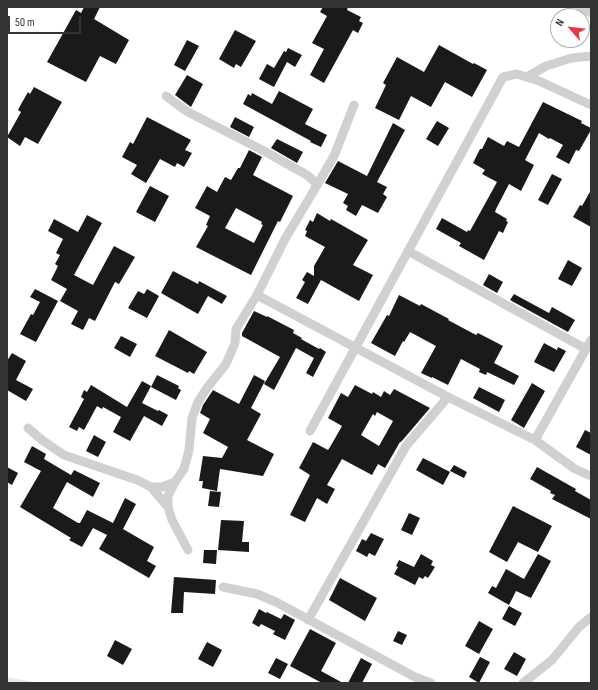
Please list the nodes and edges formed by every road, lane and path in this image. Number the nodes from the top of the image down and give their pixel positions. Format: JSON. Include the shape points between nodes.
{"nodes":[{"id":1,"x":580,"y":7,"type":"edge"},
{"id":2,"x":591,"y":13,"type":"edge"},
{"id":3,"x":591,"y":56,"type":"edge"},
{"id":4,"x":527,"y":77,"type":"junction"},
{"id":5,"x":166,"y":96,"type":"dead end"},
{"id":6,"x":354,"y":105,"type":"dead end"},
{"id":7,"x":591,"y":105,"type":"edge"},
{"id":8,"x":316,"y":187,"type":"junction"},
{"id":9,"x":408,"y":251,"type":"junction"},
{"id":10,"x":257,"y":295,"type":"junction"},
{"id":11,"x":591,"y":340,"type":"edge"},
{"id":12,"x":355,"y":348,"type":"junction"},
{"id":13,"x":586,"y":349,"type":"junction"},
{"id":14,"x":448,"y":397,"type":"junction"},
{"id":15,"x":28,"y":428,"type":"dead end"},
{"id":16,"x":310,"y":431,"type":"dead end"},
{"id":17,"x":535,"y":440,"type":"junction"},
{"id":18,"x":591,"y":476,"type":"edge"},
{"id":19,"x":175,"y":482,"type":"junction"},
{"id":20,"x":151,"y":487,"type":"junction"},
{"id":21,"x":168,"y":507,"type":"junction"},
{"id":22,"x":188,"y":550,"type":"dead end"},
{"id":23,"x":222,"y":587,"type":"dead end"},
{"id":24,"x":591,"y":617,"type":"edge"},
{"id":25,"x":308,"y":620,"type":"junction"},
{"id":26,"x":431,"y":683,"type":"edge"},
{"id":27,"x":523,"y":683,"type":"edge"}],
"edges":[{"from":1,"to":2,"type":"street"},
{"from":3,"to":4,"type":"street","via":[[572,58],[546,66]]},
{"from":4,"to":7,"type":"street"},
{"from":4,"to":9,"type":"street","via":[[517,74],[501,79]]},
{"from":5,"to":8,"type":"street","via":[[186,111],[307,176],[315,182]]},
{"from":6,"to":8,"type":"street","via":[[334,156]]},
{"from":8,"to":10,"type":"street","via":[[284,239]]},
{"from":9,"to":12,"type":"street"},
{"from":9,"to":13,"type":"street"},
{"from":10,"to":12,"type":"street"},
{"from":10,"to":19,"type":"street","via":[[236,329],[235,343],[226,364],[198,402],[192,418],[184,469]]},
{"from":11,"to":13,"type":"street"},
{"from":12,"to":14,"type":"street"},
{"from":12,"to":16,"type":"street"},
{"from":13,"to":17,"type":"street"},
{"from":14,"to":17,"type":"street"},
{"from":14,"to":25,"type":"street","via":[[406,446]]},
{"from":15,"to":20,"type":"street","via":[[64,455]]},
{"from":17,"to":18,"type":"street","via":[[576,469]]},
{"from":19,"to":20,"type":"street","via":[[162,487]]},
{"from":19,"to":21,"type":"street","via":[[168,496]]},
{"from":20,"to":21,"type":"street"},
{"from":21,"to":22,"type":"street"},
{"from":23,"to":25,"type":"street","via":[[257,594]]},
{"from":24,"to":27,"type":"street","via":[[579,627],[552,660]]},
{"from":25,"to":26,"type":"street"}]}
